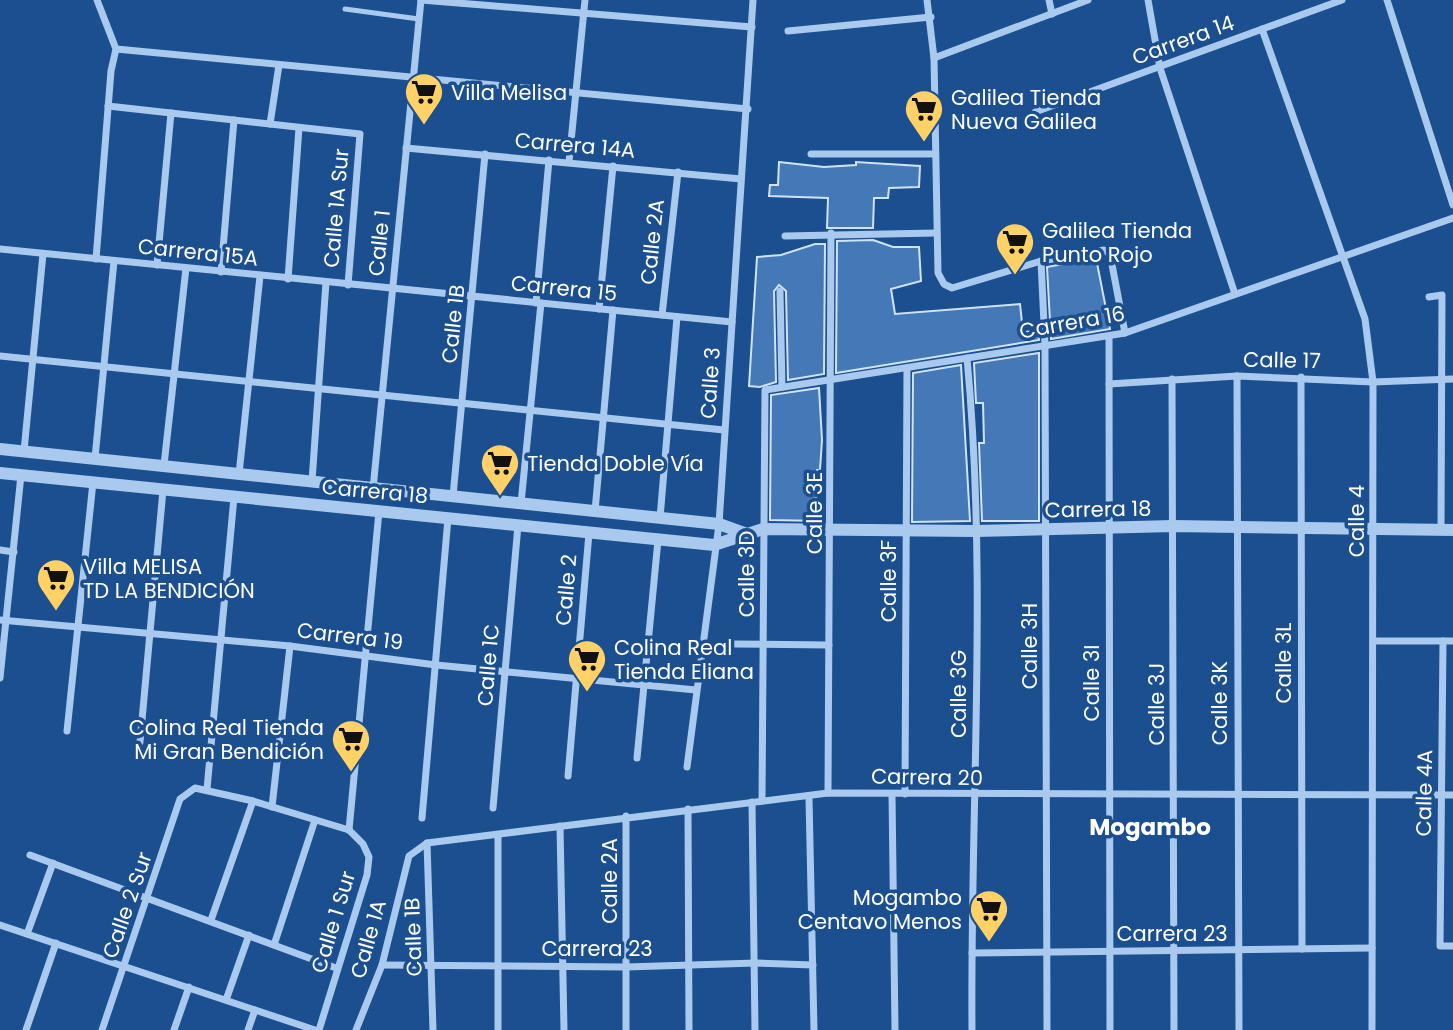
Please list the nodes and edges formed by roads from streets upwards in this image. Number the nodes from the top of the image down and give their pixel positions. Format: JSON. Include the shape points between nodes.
{"nodes":[{"id":1,"x":97,"y":0,"type":"edge"},
{"id":2,"x":421,"y":0,"type":"edge"},
{"id":3,"x":584,"y":0,"type":"edge"},
{"id":4,"x":754,"y":0,"type":"edge"},
{"id":5,"x":928,"y":0,"type":"edge"},
{"id":6,"x":1049,"y":0,"type":"edge"},
{"id":7,"x":1088,"y":0,"type":"edge"},
{"id":8,"x":1148,"y":0,"type":"edge"},
{"id":9,"x":1342,"y":0,"type":"edge"},
{"id":10,"x":1387,"y":0,"type":"edge"},
{"id":11,"x":583,"y":13,"type":"junction"},
{"id":12,"x":1052,"y":14,"type":"junction"},
{"id":13,"x":931,"y":17,"type":"junction"},
{"id":14,"x":752,"y":27,"type":"junction"},
{"id":15,"x":1262,"y":29,"type":"junction"},
{"id":16,"x":788,"y":31,"type":"dead end"},
{"id":17,"x":116,"y":49,"type":"junction"},
{"id":18,"x":934,"y":58,"type":"junction"},
{"id":19,"x":279,"y":65,"type":"junction"},
{"id":20,"x":1160,"y":68,"type":"junction"},
{"id":21,"x":413,"y":77,"type":"junction"},
{"id":22,"x":576,"y":93,"type":"junction"},
{"id":23,"x":108,"y":106,"type":"junction"},
{"id":24,"x":748,"y":109,"type":"junction"},
{"id":25,"x":1035,"y":112,"type":"dead end"},
{"id":26,"x":171,"y":113,"type":"junction"},
{"id":27,"x":234,"y":120,"type":"junction"},
{"id":28,"x":270,"y":124,"type":"junction"},
{"id":29,"x":299,"y":128,"type":"junction"},
{"id":30,"x":406,"y":148,"type":"junction"},
{"id":31,"x":485,"y":154,"type":"junction"},
{"id":32,"x":811,"y":154,"type":"dead end"},
{"id":33,"x":935,"y":154,"type":"junction"},
{"id":34,"x":549,"y":160,"type":"junction"},
{"id":35,"x":569,"y":162,"type":"junction"},
{"id":36,"x":613,"y":166,"type":"junction"},
{"id":37,"x":678,"y":172,"type":"junction"},
{"id":38,"x":741,"y":178,"type":"junction"},
{"id":39,"x":1453,"y":205,"type":"edge"},
{"id":40,"x":1453,"y":218,"type":"edge"},
{"id":41,"x":831,"y":233,"type":"junction"},
{"id":42,"x":936,"y":233,"type":"junction"},
{"id":43,"x":785,"y":236,"type":"dead end"},
{"id":44,"x":0,"y":249,"type":"edge"},
{"id":45,"x":43,"y":254,"type":"junction"},
{"id":46,"x":1342,"y":257,"type":"junction"},
{"id":47,"x":96,"y":259,"type":"junction"},
{"id":48,"x":114,"y":261,"type":"junction"},
{"id":49,"x":1041,"y":261,"type":"junction"},
{"id":50,"x":157,"y":265,"type":"junction"},
{"id":51,"x":186,"y":268,"type":"junction"},
{"id":52,"x":222,"y":272,"type":"junction"},
{"id":53,"x":260,"y":276,"type":"junction"},
{"id":54,"x":288,"y":279,"type":"junction"},
{"id":55,"x":326,"y":282,"type":"junction"},
{"id":56,"x":348,"y":285,"type":"junction"},
{"id":57,"x":392,"y":289,"type":"junction"},
{"id":58,"x":780,"y":291,"type":"dead end"},
{"id":59,"x":1235,"y":295,"type":"junction"},
{"id":60,"x":474,"y":297,"type":"junction"},
{"id":61,"x":1429,"y":297,"type":"dead end"},
{"id":62,"x":539,"y":303,"type":"junction"},
{"id":63,"x":599,"y":309,"type":"junction"},
{"id":64,"x":613,"y":310,"type":"junction"},
{"id":65,"x":662,"y":315,"type":"junction"},
{"id":66,"x":677,"y":317,"type":"junction"},
{"id":67,"x":732,"y":322,"type":"junction"},
{"id":68,"x":1125,"y":333,"type":"junction"},
{"id":69,"x":1109,"y":337,"type":"junction"},
{"id":70,"x":1045,"y":345,"type":"junction"},
{"id":71,"x":0,"y":356,"type":"edge"},
{"id":72,"x":967,"y":358,"type":"junction"},
{"id":73,"x":31,"y":359,"type":"junction"},
{"id":74,"x":102,"y":366,"type":"junction"},
{"id":75,"x":907,"y":368,"type":"junction"},
{"id":76,"x":173,"y":373,"type":"junction"},
{"id":77,"x":1237,"y":376,"type":"junction"},
{"id":78,"x":1301,"y":377,"type":"junction"},
{"id":79,"x":1172,"y":379,"type":"junction"},
{"id":80,"x":831,"y":380,"type":"junction"},
{"id":81,"x":1441,"y":380,"type":"junction"},
{"id":82,"x":1453,"y":380,"type":"edge"},
{"id":83,"x":247,"y":381,"type":"junction"},
{"id":84,"x":1374,"y":382,"type":"junction"},
{"id":85,"x":1109,"y":384,"type":"junction"},
{"id":86,"x":782,"y":387,"type":"junction"},
{"id":87,"x":317,"y":388,"type":"junction"},
{"id":88,"x":765,"y":390,"type":"joint"},
{"id":89,"x":381,"y":395,"type":"junction"},
{"id":90,"x":462,"y":403,"type":"junction"},
{"id":91,"x":532,"y":411,"type":"junction"},
{"id":92,"x":603,"y":418,"type":"junction"},
{"id":93,"x":668,"y":425,"type":"junction"},
{"id":94,"x":724,"y":430,"type":"junction"},
{"id":95,"x":0,"y":449,"type":"edge"},
{"id":96,"x":24,"y":451,"type":"junction"},
{"id":97,"x":94,"y":458,"type":"junction"},
{"id":98,"x":119,"y":461,"type":"junction"},
{"id":99,"x":164,"y":465,"type":"junction"},
{"id":100,"x":0,"y":473,"type":"edge"},
{"id":101,"x":239,"y":474,"type":"junction"},
{"id":102,"x":21,"y":475,"type":"junction"},
{"id":103,"x":312,"y":481,"type":"junction"},
{"id":104,"x":93,"y":482,"type":"junction"},
{"id":105,"x":115,"y":485,"type":"junction"},
{"id":106,"x":373,"y":489,"type":"junction"},
{"id":107,"x":163,"y":490,"type":"junction"},
{"id":108,"x":453,"y":496,"type":"junction"},
{"id":109,"x":234,"y":497,"type":"junction"},
{"id":110,"x":521,"y":503,"type":"junction"},
{"id":111,"x":561,"y":507,"type":"junction"},
{"id":112,"x":379,"y":511,"type":"junction"},
{"id":113,"x":595,"y":511,"type":"junction"},
{"id":114,"x":448,"y":517,"type":"junction"},
{"id":115,"x":660,"y":517,"type":"junction"},
{"id":116,"x":518,"y":524,"type":"junction"},
{"id":117,"x":719,"y":524,"type":"junction"},
{"id":118,"x":1173,"y":526,"type":"junction"},
{"id":119,"x":1237,"y":527,"type":"junction"},
{"id":120,"x":1301,"y":527,"type":"junction"},
{"id":121,"x":1374,"y":527,"type":"junction"},
{"id":122,"x":1045,"y":528,"type":"junction"},
{"id":123,"x":1111,"y":528,"type":"junction"},
{"id":124,"x":763,"y":529,"type":"junction"},
{"id":125,"x":831,"y":529,"type":"junction"},
{"id":126,"x":905,"y":529,"type":"junction"},
{"id":127,"x":558,"y":530,"type":"junction"},
{"id":128,"x":1447,"y":530,"type":"edge"},
{"id":129,"x":975,"y":531,"type":"junction"},
{"id":130,"x":589,"y":533,"type":"junction"},
{"id":131,"x":744,"y":533,"type":"junction"},
{"id":132,"x":658,"y":540,"type":"junction"},
{"id":133,"x":714,"y":545,"type":"junction"},
{"id":134,"x":0,"y":550,"type":"edge"},
{"id":135,"x":14,"y":552,"type":"junction"},
{"id":136,"x":4,"y":620,"type":"edge"},
{"id":137,"x":76,"y":627,"type":"junction"},
{"id":138,"x":149,"y":632,"type":"junction"},
{"id":139,"x":222,"y":640,"type":"junction"},
{"id":140,"x":1373,"y":641,"type":"junction"},
{"id":141,"x":1443,"y":641,"type":"junction"},
{"id":142,"x":1453,"y":641,"type":"edge"},
{"id":143,"x":763,"y":643,"type":"junction"},
{"id":144,"x":734,"y":644,"type":"dead end"},
{"id":145,"x":829,"y":645,"type":"junction"},
{"id":146,"x":290,"y":646,"type":"junction"},
{"id":147,"x":368,"y":656,"type":"junction"},
{"id":148,"x":436,"y":665,"type":"junction"},
{"id":149,"x":505,"y":670,"type":"junction"},
{"id":150,"x":0,"y":678,"type":"edge"},
{"id":151,"x":576,"y":678,"type":"junction"},
{"id":152,"x":646,"y":684,"type":"junction"},
{"id":153,"x":696,"y":690,"type":"junction"},
{"id":154,"x":67,"y":731,"type":"dead end"},
{"id":155,"x":140,"y":742,"type":"dead end"},
{"id":156,"x":637,"y":758,"type":"dead end"},
{"id":157,"x":687,"y":767,"type":"dead end"},
{"id":158,"x":568,"y":776,"type":"dead end"},
{"id":159,"x":207,"y":789,"type":"junction"},
{"id":160,"x":828,"y":793,"type":"junction"},
{"id":161,"x":1174,"y":793,"type":"junction"},
{"id":162,"x":1372,"y":793,"type":"junction"},
{"id":163,"x":892,"y":794,"type":"junction"},
{"id":164,"x":905,"y":794,"type":"junction"},
{"id":165,"x":1109,"y":794,"type":"junction"},
{"id":166,"x":1453,"y":794,"type":"edge"},
{"id":167,"x":1237,"y":795,"type":"junction"},
{"id":168,"x":1302,"y":795,"type":"junction"},
{"id":169,"x":1441,"y":795,"type":"junction"},
{"id":170,"x":975,"y":796,"type":"junction"},
{"id":171,"x":1046,"y":796,"type":"junction"},
{"id":172,"x":809,"y":798,"type":"junction"},
{"id":173,"x":253,"y":801,"type":"junction"},
{"id":174,"x":762,"y":801,"type":"junction"},
{"id":175,"x":752,"y":802,"type":"junction"},
{"id":176,"x":272,"y":807,"type":"junction"},
{"id":177,"x":493,"y":808,"type":"dead end"},
{"id":178,"x":688,"y":809,"type":"junction"},
{"id":179,"x":626,"y":816,"type":"junction"},
{"id":180,"x":422,"y":818,"type":"dead end"},
{"id":181,"x":315,"y":820,"type":"junction"},
{"id":182,"x":560,"y":826,"type":"junction"},
{"id":183,"x":349,"y":831,"type":"junction"},
{"id":184,"x":498,"y":835,"type":"junction"},
{"id":185,"x":427,"y":843,"type":"junction"},
{"id":186,"x":30,"y":855,"type":"dead end"},
{"id":187,"x":409,"y":856,"type":"joint"},
{"id":188,"x":53,"y":863,"type":"junction"},
{"id":189,"x":149,"y":897,"type":"junction"},
{"id":190,"x":211,"y":920,"type":"junction"},
{"id":191,"x":0,"y":925,"type":"edge"},
{"id":192,"x":27,"y":934,"type":"junction"},
{"id":193,"x":249,"y":935,"type":"junction"},
{"id":194,"x":56,"y":943,"type":"junction"},
{"id":195,"x":274,"y":945,"type":"junction"},
{"id":196,"x":1453,"y":946,"type":"edge"},
{"id":197,"x":1372,"y":948,"type":"junction"},
{"id":198,"x":1172,"y":949,"type":"junction"},
{"id":199,"x":1302,"y":949,"type":"junction"},
{"id":200,"x":1238,"y":950,"type":"junction"},
{"id":201,"x":1047,"y":951,"type":"junction"},
{"id":202,"x":1109,"y":951,"type":"junction"},
{"id":203,"x":972,"y":953,"type":"junction"},
{"id":204,"x":756,"y":963,"type":"junction"},
{"id":205,"x":125,"y":965,"type":"junction"},
{"id":206,"x":382,"y":965,"type":"junction"},
{"id":207,"x":497,"y":965,"type":"junction"},
{"id":208,"x":565,"y":965,"type":"junction"},
{"id":209,"x":689,"y":965,"type":"junction"},
{"id":210,"x":813,"y":965,"type":"junction"},
{"id":211,"x":433,"y":966,"type":"junction"},
{"id":212,"x":626,"y":967,"type":"junction"},
{"id":213,"x":336,"y":968,"type":"junction"},
{"id":214,"x":189,"y":987,"type":"junction"},
{"id":215,"x":226,"y":1000,"type":"junction"},
{"id":216,"x":255,"y":1010,"type":"junction"},
{"id":217,"x":26,"y":1030,"type":"edge"},
{"id":218,"x":102,"y":1030,"type":"edge"},
{"id":219,"x":174,"y":1030,"type":"edge"},
{"id":220,"x":248,"y":1030,"type":"edge"},
{"id":221,"x":317,"y":1030,"type":"edge"},
{"id":222,"x":356,"y":1030,"type":"edge"},
{"id":223,"x":433,"y":1030,"type":"edge"},
{"id":224,"x":498,"y":1030,"type":"edge"},
{"id":225,"x":564,"y":1030,"type":"edge"},
{"id":226,"x":626,"y":1030,"type":"edge"},
{"id":227,"x":689,"y":1030,"type":"edge"},
{"id":228,"x":755,"y":1030,"type":"edge"},
{"id":229,"x":814,"y":1030,"type":"edge"},
{"id":230,"x":895,"y":1030,"type":"edge"},
{"id":231,"x":972,"y":1030,"type":"edge"},
{"id":232,"x":1047,"y":1030,"type":"edge"},
{"id":233,"x":1110,"y":1030,"type":"edge"},
{"id":234,"x":1174,"y":1030,"type":"edge"},
{"id":235,"x":1239,"y":1030,"type":"edge"},
{"id":236,"x":1372,"y":1030,"type":"edge"}],
"edges":[{"from":1,"to":17,"type":"street"},
{"from":2,"to":11,"type":"street"},
{"from":2,"to":21,"type":"street","name":"Calle 1"},
{"from":3,"to":11,"type":"street"},
{"from":4,"to":14,"type":"street","name":"Calle 3"},
{"from":5,"to":13,"type":"street"},
{"from":6,"to":12,"type":"street"},
{"from":7,"to":12,"type":"street"},
{"from":8,"to":20,"type":"street"},
{"from":9,"to":15,"type":"street","name":"Carrera 14"},
{"from":10,"to":39,"type":"street"},
{"from":11,"to":14,"type":"street"},
{"from":11,"to":22,"type":"street"},
{"from":12,"to":18,"type":"street"},
{"from":13,"to":16,"type":"street"},
{"from":13,"to":18,"type":"street"},
{"from":14,"to":24,"type":"street","name":"Calle 3"},
{"from":15,"to":20,"type":"street","name":"Carrera 14"},
{"from":15,"to":46,"type":"street","name":"Calle 4"},
{"from":17,"to":19,"type":"street"},
{"from":17,"to":23,"type":"street"},
{"from":18,"to":33,"type":"street"},
{"from":19,"to":21,"type":"street"},
{"from":19,"to":28,"type":"street"},
{"from":20,"to":25,"type":"street","name":"Carrera 14"},
{"from":20,"to":59,"type":"street"},
{"from":21,"to":22,"type":"street"},
{"from":21,"to":30,"type":"street","name":"Calle 1"},
{"from":22,"to":24,"type":"street"},
{"from":22,"to":35,"type":"street"},
{"from":23,"to":26,"type":"street"},
{"from":23,"to":47,"type":"street"},
{"from":24,"to":38,"type":"street","name":"Calle 3"},
{"from":26,"to":27,"type":"street"},
{"from":26,"to":50,"type":"street"},
{"from":27,"to":28,"type":"street"},
{"from":27,"to":52,"type":"street"},
{"from":28,"to":29,"type":"street"},
{"from":29,"to":54,"type":"street"},
{"from":29,"to":56,"type":"street","name":"Calle 1A Sur","via":[[360,134]]},
{"from":30,"to":31,"type":"street","name":"Carrera 14A"},
{"from":30,"to":57,"type":"street","name":"Calle 1"},
{"from":31,"to":34,"type":"street","name":"Carrera 14A"},
{"from":31,"to":60,"type":"street","name":"Calle 1B"},
{"from":32,"to":33,"type":"street"},
{"from":33,"to":42,"type":"street"},
{"from":34,"to":35,"type":"street","name":"Carrera 14A"},
{"from":34,"to":62,"type":"street"},
{"from":35,"to":36,"type":"street","name":"Carrera 14A"},
{"from":36,"to":37,"type":"street","name":"Carrera 14A"},
{"from":36,"to":63,"type":"street"},
{"from":37,"to":38,"type":"street","name":"Carrera 14A"},
{"from":37,"to":65,"type":"street","name":"Calle 2A"},
{"from":38,"to":67,"type":"street","name":"Calle 3"},
{"from":40,"to":46,"type":"street","name":"Carrera 16"},
{"from":41,"to":42,"type":"street"},
{"from":41,"to":43,"type":"street"},
{"from":41,"to":80,"type":"street","name":"Calle 3E"},
{"from":42,"to":49,"type":"street","via":[[938,273],[952,288]]},
{"from":44,"to":45,"type":"street","name":"Carrera 15A"},
{"from":45,"to":47,"type":"street","name":"Carrera 15A"},
{"from":45,"to":73,"type":"street"},
{"from":46,"to":59,"type":"street","name":"Carrera 16"},
{"from":46,"to":84,"type":"street","name":"Calle 4","via":[[1365,319]]},
{"from":47,"to":48,"type":"street","name":"Carrera 15A"},
{"from":48,"to":50,"type":"street","name":"Carrera 15A"},
{"from":48,"to":74,"type":"street"},
{"from":49,"to":68,"type":"street","via":[[1099,250],[1110,254]]},
{"from":49,"to":70,"type":"street","name":"Calle 3H"},
{"from":50,"to":51,"type":"street","name":"Carrera 15A"},
{"from":51,"to":52,"type":"street","name":"Carrera 15A"},
{"from":51,"to":76,"type":"street"},
{"from":52,"to":53,"type":"street","name":"Carrera 15A"},
{"from":53,"to":54,"type":"street","name":"Carrera 15A"},
{"from":53,"to":83,"type":"street"},
{"from":54,"to":55,"type":"street","name":"Carrera 15A"},
{"from":55,"to":56,"type":"street","name":"Carrera 15A"},
{"from":55,"to":87,"type":"street"},
{"from":56,"to":57,"type":"street","name":"Carrera 15A"},
{"from":57,"to":60,"type":"street","name":"Carrera 15"},
{"from":57,"to":89,"type":"street","name":"Calle 1"},
{"from":58,"to":86,"type":"street"},
{"from":59,"to":68,"type":"street","name":"Carrera 16"},
{"from":60,"to":62,"type":"street","name":"Carrera 15"},
{"from":60,"to":90,"type":"street","name":"Calle 1B"},
{"from":61,"to":81,"type":"street","via":[[1442,295]]},
{"from":62,"to":63,"type":"street","name":"Carrera 15"},
{"from":62,"to":91,"type":"street"},
{"from":63,"to":64,"type":"street","name":"Carrera 15"},
{"from":64,"to":65,"type":"street","name":"Carrera 15"},
{"from":64,"to":92,"type":"street"},
{"from":65,"to":66,"type":"street","name":"Carrera 15"},
{"from":66,"to":67,"type":"street","name":"Carrera 15"},
{"from":66,"to":93,"type":"street"},
{"from":67,"to":94,"type":"street","name":"Calle 3"},
{"from":68,"to":69,"type":"street","name":"Carrera 16"},
{"from":69,"to":70,"type":"street","name":"Carrera 16"},
{"from":69,"to":85,"type":"street","name":"Calle 3I"},
{"from":70,"to":72,"type":"street","name":"Carrera 16"},
{"from":70,"to":122,"type":"street","name":"Calle 3H"},
{"from":71,"to":73,"type":"street"},
{"from":72,"to":75,"type":"street","name":"Carrera 16"},
{"from":72,"to":129,"type":"street","name":"Calle 3G"},
{"from":73,"to":74,"type":"street"},
{"from":73,"to":96,"type":"street"},
{"from":74,"to":76,"type":"street"},
{"from":74,"to":97,"type":"street"},
{"from":75,"to":80,"type":"street","name":"Carrera 16"},
{"from":75,"to":126,"type":"street","name":"Calle 3F"},
{"from":76,"to":83,"type":"street"},
{"from":76,"to":99,"type":"street"},
{"from":77,"to":78,"type":"street","name":"Calle 17"},
{"from":77,"to":79,"type":"street","name":"Calle 17"},
{"from":77,"to":119,"type":"street","name":"Calle 3K"},
{"from":78,"to":84,"type":"street","name":"Calle 17"},
{"from":78,"to":120,"type":"street","name":"Calle 3L"},
{"from":79,"to":85,"type":"street","name":"Calle 17"},
{"from":79,"to":118,"type":"street","name":"Calle 3J"},
{"from":80,"to":86,"type":"street","name":"Carrera 16"},
{"from":80,"to":125,"type":"street","name":"Calle 3E"},
{"from":81,"to":82,"type":"street","name":"Calle 17"},
{"from":81,"to":84,"type":"street","name":"Calle 17"},
{"from":81,"to":128,"type":"street"},
{"from":83,"to":87,"type":"street"},
{"from":83,"to":101,"type":"street"},
{"from":84,"to":121,"type":"street","name":"Calle 4"},
{"from":85,"to":123,"type":"street","name":"Calle 3I"},
{"from":86,"to":88,"type":"street","name":"Carrera 16"},
{"from":87,"to":89,"type":"street"},
{"from":87,"to":103,"type":"street"},
{"from":88,"to":124,"type":"street","name":"Calle 3D"},
{"from":89,"to":90,"type":"street"},
{"from":89,"to":106,"type":"street","name":"Calle 1"},
{"from":90,"to":91,"type":"street"},
{"from":90,"to":108,"type":"street","name":"Calle 1B"},
{"from":91,"to":92,"type":"street"},
{"from":91,"to":110,"type":"street"},
{"from":92,"to":93,"type":"street"},
{"from":92,"to":113,"type":"street"},
{"from":93,"to":94,"type":"street"},
{"from":93,"to":115,"type":"street"},
{"from":94,"to":117,"type":"street","name":"Calle 3"},
{"from":95,"to":96,"type":"street","name":"Carrera 18"},
{"from":96,"to":97,"type":"street","name":"Carrera 18"},
{"from":97,"to":98,"type":"street","name":"Carrera 18"},
{"from":98,"to":99,"type":"street","name":"Carrera 18"},
{"from":98,"to":105,"type":"street"},
{"from":99,"to":101,"type":"street","name":"Carrera 18"},
{"from":100,"to":102,"type":"street","name":"Carrera 18"},
{"from":101,"to":103,"type":"street","name":"Carrera 18"},
{"from":102,"to":104,"type":"street","name":"Carrera 18"},
{"from":102,"to":135,"type":"street"},
{"from":103,"to":106,"type":"street","name":"Carrera 18"},
{"from":104,"to":105,"type":"street","name":"Carrera 18"},
{"from":104,"to":137,"type":"street"},
{"from":105,"to":107,"type":"street","name":"Carrera 18"},
{"from":106,"to":108,"type":"street","name":"Carrera 18"},
{"from":107,"to":109,"type":"street","name":"Carrera 18"},
{"from":107,"to":138,"type":"street"},
{"from":108,"to":110,"type":"street","name":"Carrera 18"},
{"from":109,"to":112,"type":"street","name":"Carrera 18"},
{"from":109,"to":139,"type":"street"},
{"from":110,"to":111,"type":"street","name":"Carrera 18"},
{"from":111,"to":113,"type":"street","name":"Carrera 18"},
{"from":111,"to":127,"type":"street"},
{"from":112,"to":114,"type":"street","name":"Carrera 18"},
{"from":112,"to":147,"type":"street"},
{"from":113,"to":115,"type":"street","name":"Carrera 18"},
{"from":114,"to":116,"type":"street","name":"Carrera 18"},
{"from":114,"to":148,"type":"street"},
{"from":115,"to":117,"type":"street","name":"Carrera 18"},
{"from":116,"to":127,"type":"street","name":"Carrera 18"},
{"from":116,"to":149,"type":"street","name":"Calle 1C"},
{"from":117,"to":131,"type":"street","name":"Carrera 18"},
{"from":117,"to":133,"type":"street","name":"Calle 3"},
{"from":118,"to":119,"type":"street","name":"Carrera 18"},
{"from":118,"to":123,"type":"street","name":"Carrera 18"},
{"from":118,"to":161,"type":"street","name":"Calle 3J"},
{"from":119,"to":120,"type":"street","name":"Carrera 18"},
{"from":119,"to":167,"type":"street","name":"Calle 3K"},
{"from":120,"to":121,"type":"street","name":"Carrera 18"},
{"from":120,"to":168,"type":"street","name":"Calle 3L"},
{"from":121,"to":128,"type":"street","name":"Carrera 18"},
{"from":121,"to":140,"type":"street","name":"Calle 4"},
{"from":122,"to":123,"type":"street","name":"Carrera 18"},
{"from":122,"to":129,"type":"street","name":"Carrera 18"},
{"from":122,"to":171,"type":"street","name":"Calle 3H"},
{"from":123,"to":165,"type":"street","name":"Calle 3I"},
{"from":124,"to":125,"type":"street","name":"Carrera 18"},
{"from":124,"to":131,"type":"street","name":"Carrera 18"},
{"from":124,"to":143,"type":"street","name":"Calle 3D"},
{"from":125,"to":126,"type":"street","name":"Carrera 18"},
{"from":125,"to":145,"type":"street","name":"Calle 3E"},
{"from":126,"to":129,"type":"street","name":"Carrera 18"},
{"from":126,"to":164,"type":"street","name":"Calle 3F"},
{"from":127,"to":130,"type":"street","name":"Carrera 18"},
{"from":129,"to":170,"type":"street","name":"Calle 3G"},
{"from":130,"to":132,"type":"street","name":"Carrera 18"},
{"from":130,"to":151,"type":"street","name":"Calle 2"},
{"from":131,"to":133,"type":"street","name":"Carrera 18"},
{"from":132,"to":133,"type":"street","name":"Carrera 18"},
{"from":132,"to":152,"type":"street"},
{"from":133,"to":153,"type":"street","name":"Calle 3"},
{"from":134,"to":135,"type":"street"},
{"from":135,"to":136,"type":"street"},
{"from":136,"to":137,"type":"street","name":"Carrera 19"},
{"from":136,"to":150,"type":"street"},
{"from":137,"to":138,"type":"street","name":"Carrera 19"},
{"from":137,"to":154,"type":"street"},
{"from":138,"to":139,"type":"street","name":"Carrera 19"},
{"from":138,"to":155,"type":"street"},
{"from":139,"to":146,"type":"street","name":"Carrera 19"},
{"from":139,"to":159,"type":"street"},
{"from":140,"to":141,"type":"street"},
{"from":140,"to":162,"type":"street","name":"Calle 4"},
{"from":141,"to":142,"type":"street"},
{"from":141,"to":169,"type":"street","name":"Calle 4A"},
{"from":143,"to":144,"type":"street"},
{"from":143,"to":145,"type":"street"},
{"from":143,"to":174,"type":"street","name":"Calle 3D"},
{"from":145,"to":160,"type":"street","name":"Calle 3E"},
{"from":146,"to":147,"type":"street","name":"Carrera 19"},
{"from":146,"to":176,"type":"street"},
{"from":147,"to":148,"type":"street","name":"Carrera 19"},
{"from":147,"to":183,"type":"street"},
{"from":148,"to":149,"type":"street","name":"Carrera 19"},
{"from":148,"to":180,"type":"street"},
{"from":149,"to":151,"type":"street","name":"Carrera 19"},
{"from":149,"to":177,"type":"street","name":"Calle 1C"},
{"from":151,"to":152,"type":"street","name":"Carrera 19"},
{"from":151,"to":158,"type":"street","name":"Calle 2"},
{"from":152,"to":153,"type":"street","name":"Carrera 19"},
{"from":152,"to":156,"type":"street"},
{"from":153,"to":157,"type":"street","name":"Calle 3"},
{"from":159,"to":173,"type":"street"},
{"from":159,"to":189,"type":"street","name":"Calle 2 Sur","via":[[195,788],[180,799]]},
{"from":160,"to":163,"type":"street","name":"Carrera 20"},
{"from":160,"to":172,"type":"street","name":"Carrera 20"},
{"from":161,"to":165,"type":"street","name":"Carrera 20"},
{"from":161,"to":167,"type":"street","name":"Carrera 20"},
{"from":161,"to":198,"type":"street","name":"Calle 3J"},
{"from":162,"to":168,"type":"street","name":"Carrera 20"},
{"from":162,"to":169,"type":"street","name":"Carrera 20"},
{"from":162,"to":197,"type":"street","name":"Calle 4"},
{"from":163,"to":164,"type":"street","name":"Carrera 20"},
{"from":163,"to":230,"type":"street"},
{"from":164,"to":170,"type":"street","name":"Carrera 20"},
{"from":165,"to":171,"type":"street","name":"Carrera 20"},
{"from":165,"to":202,"type":"street","name":"Calle 3I"},
{"from":166,"to":169,"type":"street","name":"Carrera 20"},
{"from":167,"to":168,"type":"street","name":"Carrera 20"},
{"from":167,"to":200,"type":"street","name":"Calle 3K"},
{"from":168,"to":199,"type":"street","name":"Calle 3L"},
{"from":169,"to":196,"type":"street","name":"Calle 4A","via":[[1440,946]]},
{"from":170,"to":171,"type":"street","name":"Carrera 20"},
{"from":170,"to":203,"type":"street","name":"Calle 3G"},
{"from":171,"to":201,"type":"street","name":"Calle 3H"},
{"from":172,"to":174,"type":"street","name":"Carrera 20"},
{"from":172,"to":210,"type":"street"},
{"from":173,"to":176,"type":"street"},
{"from":173,"to":190,"type":"street"},
{"from":174,"to":175,"type":"street","name":"Carrera 20"},
{"from":175,"to":178,"type":"street","name":"Carrera 20"},
{"from":175,"to":204,"type":"street"},
{"from":176,"to":181,"type":"street"},
{"from":178,"to":179,"type":"street","name":"Carrera 20"},
{"from":178,"to":209,"type":"street"},
{"from":179,"to":182,"type":"street","name":"Carrera 20"},
{"from":179,"to":212,"type":"street","name":"Calle 2A"},
{"from":181,"to":183,"type":"street"},
{"from":181,"to":195,"type":"street"},
{"from":182,"to":184,"type":"street","name":"Carrera 20"},
{"from":182,"to":208,"type":"street"},
{"from":183,"to":213,"type":"street","name":"Calle 1 Sur","via":[[363,844],[369,858]]},
{"from":184,"to":185,"type":"street","name":"Carrera 20"},
{"from":184,"to":207,"type":"street"},
{"from":185,"to":187,"type":"street","name":"Carrera 20"},
{"from":185,"to":211,"type":"street","name":"Calle 1B"},
{"from":186,"to":188,"type":"street"},
{"from":187,"to":206,"type":"street","name":"Calle 1A"},
{"from":188,"to":189,"type":"street"},
{"from":188,"to":192,"type":"street"},
{"from":189,"to":190,"type":"street"},
{"from":189,"to":205,"type":"street","name":"Calle 2 Sur"},
{"from":190,"to":193,"type":"street"},
{"from":191,"to":192,"type":"street"},
{"from":192,"to":194,"type":"street"},
{"from":193,"to":195,"type":"street"},
{"from":193,"to":215,"type":"street"},
{"from":194,"to":205,"type":"street"},
{"from":194,"to":217,"type":"street"},
{"from":195,"to":213,"type":"street"},
{"from":197,"to":199,"type":"street","name":"Carrera 23"},
{"from":197,"to":236,"type":"street","name":"Calle 4"},
{"from":198,"to":200,"type":"street","name":"Carrera 23"},
{"from":198,"to":202,"type":"street","name":"Carrera 23"},
{"from":198,"to":234,"type":"street","name":"Calle 3J"},
{"from":199,"to":200,"type":"street","name":"Carrera 23"},
{"from":200,"to":235,"type":"street","name":"Calle 3K"},
{"from":201,"to":202,"type":"street","name":"Carrera 23"},
{"from":201,"to":203,"type":"street","name":"Carrera 23"},
{"from":201,"to":232,"type":"street","name":"Calle 3H"},
{"from":202,"to":233,"type":"street","name":"Calle 3I"},
{"from":203,"to":231,"type":"street","name":"Calle 3G"},
{"from":204,"to":209,"type":"street","name":"Carrera 23"},
{"from":204,"to":210,"type":"street","name":"Carrera 23"},
{"from":204,"to":228,"type":"street"},
{"from":205,"to":214,"type":"street"},
{"from":205,"to":218,"type":"street","name":"Calle 2 Sur"},
{"from":206,"to":211,"type":"street","name":"Carrera 23"},
{"from":206,"to":222,"type":"street","name":"Calle 1A"},
{"from":207,"to":208,"type":"street","name":"Carrera 23"},
{"from":207,"to":211,"type":"street","name":"Carrera 23"},
{"from":207,"to":224,"type":"street"},
{"from":208,"to":212,"type":"street","name":"Carrera 23"},
{"from":208,"to":225,"type":"street"},
{"from":209,"to":212,"type":"street","name":"Carrera 23"},
{"from":209,"to":227,"type":"street"},
{"from":210,"to":229,"type":"street"},
{"from":211,"to":223,"type":"street","name":"Calle 1B"},
{"from":212,"to":226,"type":"street","name":"Calle 2A"},
{"from":213,"to":221,"type":"street","name":"Calle 1 Sur"},
{"from":214,"to":215,"type":"street"},
{"from":214,"to":219,"type":"street"},
{"from":215,"to":216,"type":"street"},
{"from":216,"to":220,"type":"street"},
{"from":216,"to":221,"type":"street"}]}
